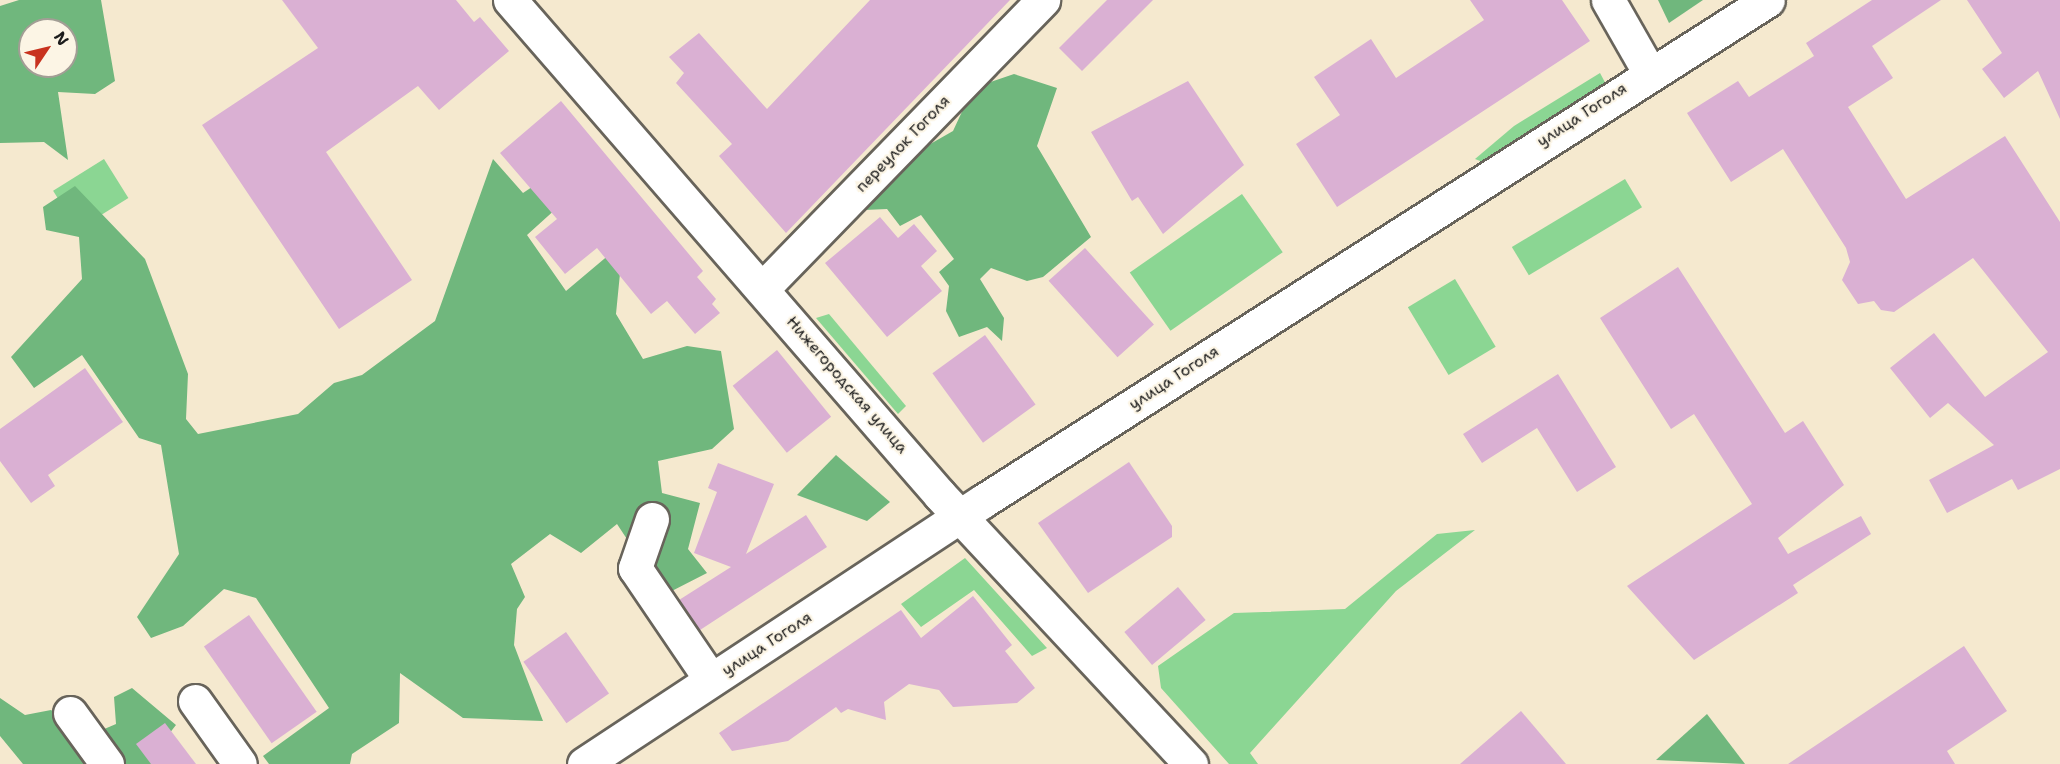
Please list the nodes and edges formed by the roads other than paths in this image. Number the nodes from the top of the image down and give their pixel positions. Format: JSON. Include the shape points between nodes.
{"nodes":[{"id":1,"x":510,"y":0,"type":"edge"},
{"id":2,"x":1043,"y":0,"type":"edge"},
{"id":3,"x":1608,"y":0,"type":"edge"},
{"id":4,"x":1768,"y":0,"type":"edge"},
{"id":5,"x":1649,"y":72,"type":"junction"},
{"id":6,"x":763,"y":288,"type":"junction"},
{"id":7,"x":960,"y":516,"type":"junction"},
{"id":8,"x":652,"y":519,"type":"dead end"},
{"id":9,"x":711,"y":680,"type":"junction"},
{"id":10,"x":195,"y":701,"type":"dead end"},
{"id":11,"x":70,"y":713,"type":"dead end"},
{"id":12,"x":107,"y":764,"type":"edge"},
{"id":13,"x":240,"y":764,"type":"edge"},
{"id":14,"x":584,"y":764,"type":"edge"},
{"id":15,"x":1191,"y":764,"type":"edge"}],
"edges":[{"from":1,"to":6,"type":"street","name":"Нижегородская улица"},
{"from":2,"to":6,"type":"street","name":"переулок Гоголя"},
{"from":3,"to":5,"type":"street"},
{"from":4,"to":5,"type":"street","name":"улица Гоголя"},
{"from":5,"to":7,"type":"street","name":"улица Гоголя"},
{"from":6,"to":7,"type":"street","name":"Нижегородская улица"},
{"from":7,"to":9,"type":"street","name":"улица Гоголя"},
{"from":7,"to":15,"type":"street","name":"Нижегородская улица"},
{"from":8,"to":9,"type":"street","via":[[635,568]]},
{"from":9,"to":14,"type":"street","name":"улица Гоголя"},
{"from":10,"to":13,"type":"street"},
{"from":11,"to":12,"type":"street"}]}
